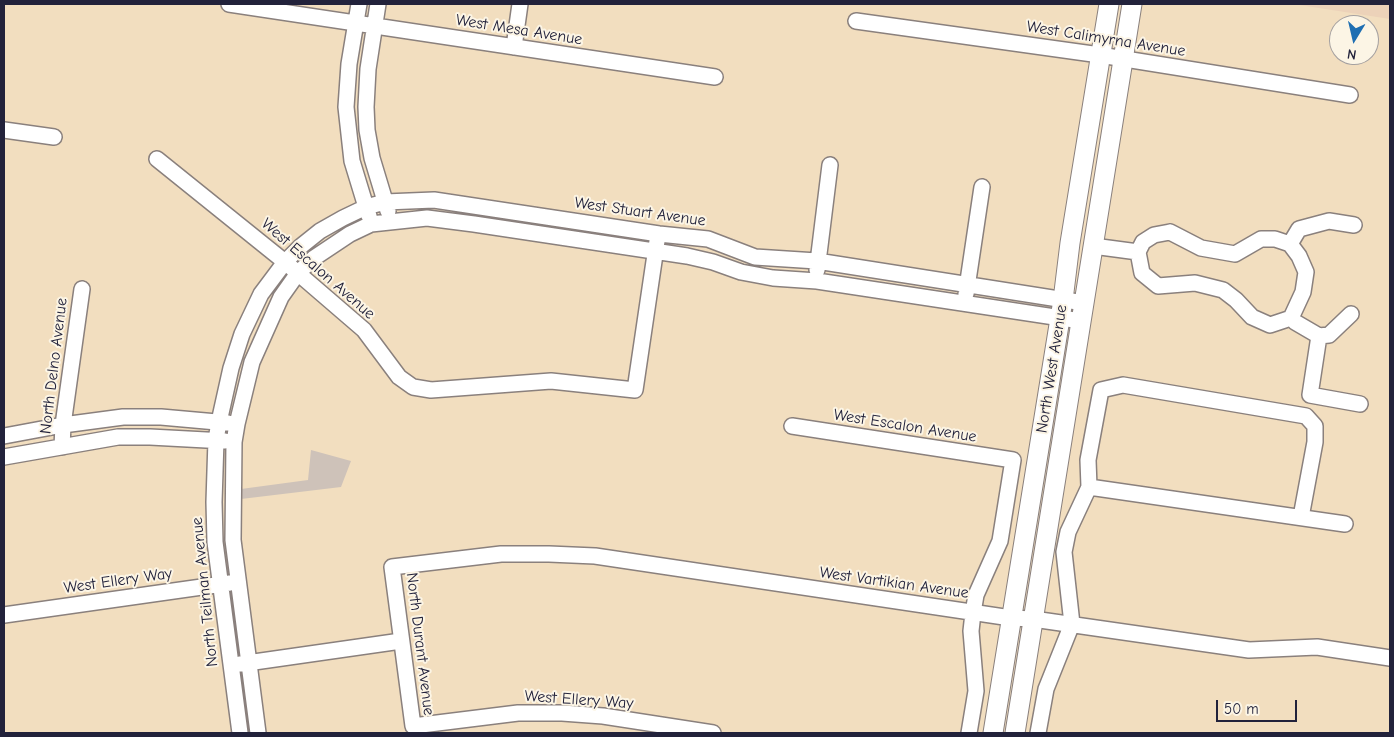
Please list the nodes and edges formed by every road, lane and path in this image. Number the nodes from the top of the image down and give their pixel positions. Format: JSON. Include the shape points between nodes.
{"nodes":[{"id":1,"x":229,"y":4,"type":"edge"},
{"id":2,"x":359,"y":4,"type":"edge"},
{"id":3,"x":378,"y":4,"type":"edge"},
{"id":4,"x":520,"y":4,"type":"edge"},
{"id":5,"x":1109,"y":4,"type":"edge"},
{"id":6,"x":1132,"y":4,"type":"edge"},
{"id":7,"x":856,"y":21,"type":"dead end"},
{"id":8,"x":356,"y":23,"type":"junction"},
{"id":9,"x":374,"y":26,"type":"junction"},
{"id":10,"x":514,"y":47,"type":"junction"},
{"id":11,"x":1100,"y":56,"type":"junction"},
{"id":12,"x":1122,"y":59,"type":"junction"},
{"id":13,"x":715,"y":77,"type":"dead end"},
{"id":14,"x":1350,"y":94,"type":"dead end"},
{"id":15,"x":4,"y":130,"type":"edge"},
{"id":16,"x":54,"y":137,"type":"dead end"},
{"id":17,"x":157,"y":159,"type":"dead end"},
{"id":18,"x":830,"y":165,"type":"dead end"},
{"id":19,"x":982,"y":187,"type":"dead end"},
{"id":20,"x":385,"y":202,"type":"junction"},
{"id":21,"x":366,"y":207,"type":"junction"},
{"id":22,"x":392,"y":222,"type":"junction"},
{"id":23,"x":372,"y":224,"type":"junction"},
{"id":24,"x":1354,"y":225,"type":"dead end"},
{"id":25,"x":659,"y":234,"type":"junction"},
{"id":26,"x":1290,"y":244,"type":"junction"},
{"id":27,"x":1093,"y":246,"type":"junction"},
{"id":28,"x":656,"y":252,"type":"junction"},
{"id":29,"x":1138,"y":252,"type":"junction"},
{"id":30,"x":817,"y":261,"type":"junction"},
{"id":31,"x":285,"y":262,"type":"junction"},
{"id":32,"x":298,"y":273,"type":"junction"},
{"id":33,"x":817,"y":280,"type":"junction"},
{"id":34,"x":966,"y":285,"type":"junction"},
{"id":35,"x":82,"y":289,"type":"dead end"},
{"id":36,"x":1084,"y":302,"type":"junction"},
{"id":37,"x":965,"y":303,"type":"junction"},
{"id":38,"x":1062,"y":309,"type":"junction"},
{"id":39,"x":1351,"y":314,"type":"dead end"},
{"id":40,"x":1291,"y":318,"type":"junction"},
{"id":41,"x":1081,"y":321,"type":"junction"},
{"id":42,"x":1319,"y":336,"type":"junction"},
{"id":43,"x":1360,"y":404,"type":"dead end"},
{"id":44,"x":219,"y":422,"type":"junction"},
{"id":45,"x":237,"y":424,"type":"junction"},
{"id":46,"x":63,"y":425,"type":"junction"},
{"id":47,"x":792,"y":426,"type":"dead end"},
{"id":48,"x":4,"y":436,"type":"edge"},
{"id":49,"x":216,"y":440,"type":"junction"},
{"id":50,"x":234,"y":442,"type":"junction"},
{"id":51,"x":62,"y":447,"type":"junction"},
{"id":52,"x":4,"y":457,"type":"edge"},
{"id":53,"x":1089,"y":487,"type":"junction"},
{"id":54,"x":1301,"y":517,"type":"junction"},
{"id":55,"x":1345,"y":524,"type":"dead end"},
{"id":56,"x":392,"y":567,"type":"joint"},
{"id":57,"x":238,"y":582,"type":"junction"},
{"id":58,"x":220,"y":584,"type":"junction"},
{"id":59,"x":973,"y":613,"type":"junction"},
{"id":60,"x":4,"y":615,"type":"edge"},
{"id":61,"x":1011,"y":618,"type":"junction"},
{"id":62,"x":1033,"y":619,"type":"junction"},
{"id":63,"x":1072,"y":624,"type":"junction"},
{"id":64,"x":401,"y":641,"type":"junction"},
{"id":65,"x":1390,"y":658,"type":"edge"},
{"id":66,"x":248,"y":662,"type":"junction"},
{"id":67,"x":231,"y":665,"type":"junction"},
{"id":68,"x":413,"y":726,"type":"joint"},
{"id":69,"x":240,"y":733,"type":"edge"},
{"id":70,"x":258,"y":733,"type":"edge"},
{"id":71,"x":713,"y":733,"type":"edge"},
{"id":72,"x":969,"y":733,"type":"edge"},
{"id":73,"x":992,"y":733,"type":"edge"},
{"id":74,"x":1015,"y":733,"type":"edge"},
{"id":75,"x":1038,"y":733,"type":"edge"}],
"edges":[{"from":1,"to":8,"type":"street","name":"West Mesa Avenue"},
{"from":2,"to":8,"type":"street"},
{"from":3,"to":9,"type":"street"},
{"from":4,"to":10,"type":"street"},
{"from":5,"to":11,"type":"main road","name":"North West Avenue"},
{"from":6,"to":12,"type":"main road","name":"North West Avenue"},
{"from":7,"to":11,"type":"street","name":"West Calimyrna Avenue"},
{"from":8,"to":9,"type":"street","name":"West Mesa Avenue"},
{"from":8,"to":21,"type":"street","via":[[346,107],[352,161]]},
{"from":9,"to":10,"type":"street","name":"West Mesa Avenue"},
{"from":9,"to":20,"type":"street","via":[[368,69],[367,130]]},
{"from":10,"to":13,"type":"street","name":"West Mesa Avenue"},
{"from":11,"to":12,"type":"street","name":"West Calimyrna Avenue"},
{"from":11,"to":38,"type":"main road","name":"North West Avenue"},
{"from":12,"to":14,"type":"street","name":"West Calimyrna Avenue"},
{"from":12,"to":27,"type":"main road","name":"North West Avenue"},
{"from":15,"to":16,"type":"street"},
{"from":17,"to":31,"type":"street","name":"West Escalon Avenue"},
{"from":18,"to":30,"type":"street"},
{"from":19,"to":34,"type":"street"},
{"from":20,"to":21,"type":"street","name":"West Stuart Avenue"},
{"from":20,"to":22,"type":"street"},
{"from":20,"to":25,"type":"street","name":"West Stuart Avenue","via":[[434,200]]},
{"from":21,"to":23,"type":"street"},
{"from":21,"to":31,"type":"street","name":"North Teilman Avenue","via":[[320,231]]},
{"from":22,"to":23,"type":"street","name":"West Stuart Avenue"},
{"from":22,"to":28,"type":"street","name":"West Stuart Avenue","via":[[427,218]]},
{"from":23,"to":32,"type":"street","name":"North Teilman Avenue","via":[[331,245]]},
{"from":24,"to":26,"type":"street","via":[[1329,221],[1299,229]]},
{"from":25,"to":28,"type":"street"},
{"from":25,"to":30,"type":"street","name":"West Stuart Avenue","via":[[708,239],[755,257]]},
{"from":26,"to":29,"type":"street","via":[[1261,239],[1235,254],[1201,248],[1170,232],[1154,235],[1143,242]]},
{"from":26,"to":40,"type":"street","via":[[1306,272],[1303,292]]},
{"from":27,"to":29,"type":"street"},
{"from":27,"to":36,"type":"main road","name":"North West Avenue"},
{"from":28,"to":32,"type":"street","name":"West Escalon Avenue","via":[[635,390],[551,381],[432,390],[413,387],[399,377],[364,330]]},
{"from":28,"to":33,"type":"street","name":"West Stuart Avenue","via":[[713,262],[773,278]]},
{"from":29,"to":40,"type":"street","via":[[1142,273],[1158,286],[1195,283],[1223,290],[1252,317],[1270,325]]},
{"from":30,"to":33,"type":"street"},
{"from":30,"to":34,"type":"street","name":"West Stuart Avenue"},
{"from":31,"to":32,"type":"street","name":"West Escalon Avenue"},
{"from":31,"to":44,"type":"street","name":"North Teilman Avenue","via":[[261,294],[242,334]]},
{"from":32,"to":45,"type":"street","name":"North Teilman Avenue","via":[[281,297],[252,362]]},
{"from":33,"to":37,"type":"street","name":"West Stuart Avenue"},
{"from":34,"to":37,"type":"street"},
{"from":34,"to":38,"type":"street","name":"West Stuart Avenue"},
{"from":35,"to":46,"type":"street","name":"North Delno Avenue"},
{"from":36,"to":38,"type":"street","name":"West Stuart Avenue"},
{"from":36,"to":41,"type":"main road","name":"North West Avenue"},
{"from":37,"to":38,"type":"street","name":"West Stuart Avenue"},
{"from":38,"to":41,"type":"street","name":"West Stuart Avenue"},
{"from":38,"to":61,"type":"main road","name":"North West Avenue"},
{"from":39,"to":42,"type":"street","via":[[1329,335]]},
{"from":40,"to":42,"type":"street"},
{"from":41,"to":62,"type":"main road","name":"North West Avenue"},
{"from":42,"to":43,"type":"street","via":[[1310,395]]},
{"from":44,"to":45,"type":"street"},
{"from":44,"to":46,"type":"street","via":[[122,417]]},
{"from":44,"to":49,"type":"street","name":"North Teilman Avenue"},
{"from":45,"to":50,"type":"street","name":"North Teilman Avenue"},
{"from":46,"to":48,"type":"street"},
{"from":46,"to":51,"type":"street","name":"North Delno Avenue"},
{"from":47,"to":59,"type":"street","name":"West Escalon Avenue","via":[[1013,460],[1000,541],[976,595]]},
{"from":49,"to":50,"type":"street"},
{"from":49,"to":51,"type":"street","via":[[118,438]]},
{"from":49,"to":58,"type":"street","name":"North Teilman Avenue","via":[[215,542]]},
{"from":50,"to":57,"type":"street","name":"North Teilman Avenue","via":[[233,540]]},
{"from":51,"to":52,"type":"street"},
{"from":53,"to":54,"type":"street"},
{"from":53,"to":54,"type":"street","via":[[1088,460],[1101,390],[1124,385],[1306,416],[1315,426],[1315,442]]},
{"from":53,"to":63,"type":"street","via":[[1068,532],[1064,552]]},
{"from":54,"to":55,"type":"street"},
{"from":56,"to":59,"type":"street","name":"West Vartikian Avenue","via":[[501,554],[595,556]]},
{"from":56,"to":64,"type":"street","name":"North Durant Avenue"},
{"from":57,"to":58,"type":"street","name":"West Ellery Way"},
{"from":57,"to":66,"type":"street","name":"North Teilman Avenue"},
{"from":58,"to":60,"type":"street","name":"West Ellery Way"},
{"from":58,"to":67,"type":"street","name":"North Teilman Avenue"},
{"from":59,"to":61,"type":"street","name":"West Vartikian Avenue"},
{"from":59,"to":72,"type":"street","via":[[971,631],[976,691]]},
{"from":61,"to":62,"type":"street","name":"West Vartikian Avenue"},
{"from":61,"to":73,"type":"main road","name":"North West Avenue"},
{"from":62,"to":63,"type":"street","name":"West Vartikian Avenue"},
{"from":62,"to":74,"type":"main road","name":"North West Avenue"},
{"from":63,"to":65,"type":"street","name":"West Vartikian Avenue","via":[[1249,650],[1317,647]]},
{"from":63,"to":75,"type":"street","via":[[1046,688]]},
{"from":64,"to":66,"type":"street"},
{"from":64,"to":68,"type":"street","name":"North Durant Avenue"},
{"from":66,"to":67,"type":"street"},
{"from":66,"to":70,"type":"street","name":"North Teilman Avenue"},
{"from":67,"to":69,"type":"street","name":"North Teilman Avenue"},
{"from":68,"to":71,"type":"street","name":"West Ellery Way","via":[[518,713],[562,713]]}]}
